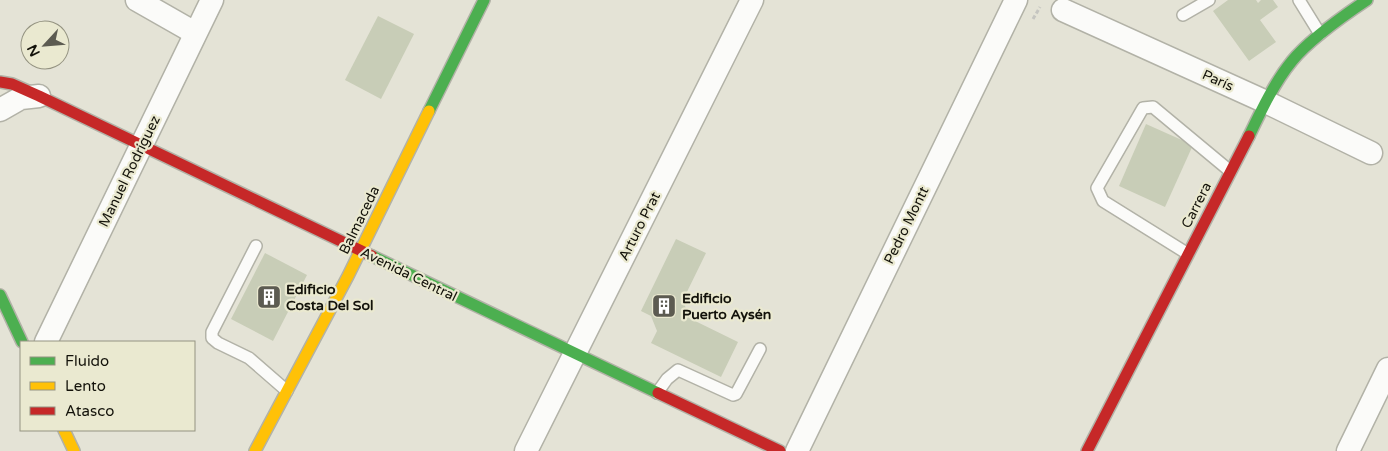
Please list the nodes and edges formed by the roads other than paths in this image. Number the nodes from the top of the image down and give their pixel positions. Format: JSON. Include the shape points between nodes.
{"nodes":[{"id":1,"x":137,"y":0,"type":"edge"},
{"id":2,"x":212,"y":0,"type":"edge"},
{"id":3,"x":484,"y":0,"type":"edge"},
{"id":4,"x":752,"y":0,"type":"edge"},
{"id":5,"x":1016,"y":0,"type":"edge"},
{"id":6,"x":1209,"y":0,"type":"edge"},
{"id":7,"x":1300,"y":0,"type":"edge"},
{"id":8,"x":1367,"y":0,"type":"edge"},
{"id":9,"x":1063,"y":10,"type":"dead end"},
{"id":10,"x":1183,"y":15,"type":"dead end"},
{"id":11,"x":195,"y":33,"type":"junction"},
{"id":12,"x":1320,"y":34,"type":"junction"},
{"id":13,"x":0,"y":82,"type":"edge"},
{"id":14,"x":39,"y":96,"type":"junction"},
{"id":15,"x":1266,"y":102,"type":"junction"},
{"id":16,"x":0,"y":110,"type":"edge"},
{"id":17,"x":141,"y":145,"type":"junction"},
{"id":18,"x":1371,"y":153,"type":"dead end"},
{"id":19,"x":1230,"y":171,"type":"junction"},
{"id":20,"x":256,"y":246,"type":"dead end"},
{"id":21,"x":361,"y":250,"type":"junction"},
{"id":22,"x":1188,"y":254,"type":"junction"},
{"id":23,"x":0,"y":295,"type":"edge"},
{"id":24,"x":22,"y":341,"type":"edge"},
{"id":25,"x":46,"y":341,"type":"edge"},
{"id":26,"x":760,"y":349,"type":"dead end"},
{"id":27,"x":576,"y":353,"type":"junction"},
{"id":28,"x":1388,"y":369,"type":"edge"},
{"id":29,"x":287,"y":391,"type":"junction"},
{"id":30,"x":657,"y":393,"type":"junction"},
{"id":31,"x":64,"y":431,"type":"edge"},
{"id":32,"x":74,"y":451,"type":"edge"},
{"id":33,"x":256,"y":451,"type":"edge"},
{"id":34,"x":526,"y":451,"type":"edge"},
{"id":35,"x":780,"y":451,"type":"edge"},
{"id":36,"x":797,"y":451,"type":"edge"},
{"id":37,"x":1087,"y":451,"type":"edge"},
{"id":38,"x":1348,"y":451,"type":"edge"}],
"edges":[{"from":1,"to":11,"type":"street"},
{"from":2,"to":11,"type":"street","name":"Manuel Rodríguez"},
{"from":3,"to":21,"type":"street","name":"Balmaceda"},
{"from":4,"to":27,"type":"street","name":"Arturo Prat"},
{"from":5,"to":36,"type":"street","name":"Pedro Montt"},
{"from":6,"to":10,"type":"lane"},
{"from":7,"to":12,"type":"lane"},
{"from":8,"to":12,"type":"street","name":"Carrera"},
{"from":9,"to":15,"type":"street","name":"París"},
{"from":11,"to":17,"type":"street","name":"Manuel Rodríguez"},
{"from":12,"to":15,"type":"street","name":"Carrera","via":[[1292,61]]},
{"from":13,"to":14,"type":"street","name":"Avenida Central"},
{"from":14,"to":16,"type":"street","via":[[21,98]]},
{"from":14,"to":17,"type":"street","name":"Avenida Central"},
{"from":15,"to":18,"type":"street","name":"París"},
{"from":15,"to":19,"type":"street","name":"Carrera"},
{"from":17,"to":21,"type":"street","name":"Avenida Central"},
{"from":17,"to":25,"type":"street","name":"Manuel Rodríguez"},
{"from":19,"to":22,"type":"street","name":"Carrera"},
{"from":19,"to":22,"type":"lane","via":[[1148,106],[1143,108],[1097,188],[1102,202]]},
{"from":20,"to":29,"type":"lane","via":[[212,332],[212,338],[249,358]]},
{"from":21,"to":27,"type":"street","name":"Avenida Central"},
{"from":21,"to":29,"type":"street","name":"Balmaceda"},
{"from":22,"to":37,"type":"street","name":"Carrera"},
{"from":23,"to":24,"type":"street"},
{"from":26,"to":30,"type":"lane","via":[[734,395],[678,370],[666,379]]},
{"from":27,"to":30,"type":"street","name":"Avenida Central"},
{"from":27,"to":34,"type":"street","name":"Arturo Prat"},
{"from":28,"to":38,"type":"street"},
{"from":29,"to":33,"type":"street","name":"Balmaceda"},
{"from":30,"to":35,"type":"street","name":"Avenida Central"},
{"from":31,"to":32,"type":"street"}]}
